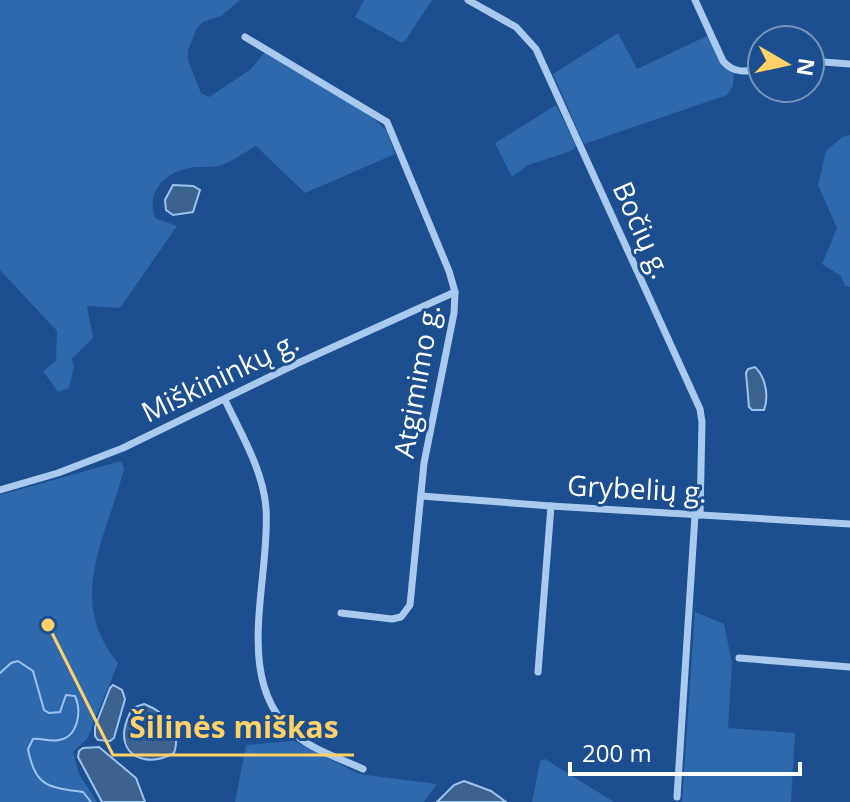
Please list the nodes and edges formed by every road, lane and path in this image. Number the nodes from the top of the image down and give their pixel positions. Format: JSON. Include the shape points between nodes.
{"nodes":[{"id":1,"x":468,"y":0,"type":"edge"},
{"id":2,"x":695,"y":0,"type":"edge"},
{"id":3,"x":245,"y":37,"type":"dead end"},
{"id":4,"x":826,"y":62,"type":"edge"},
{"id":5,"x":850,"y":64,"type":"edge"},
{"id":6,"x":746,"y":71,"type":"edge"},
{"id":7,"x":455,"y":292,"type":"junction"},
{"id":8,"x":225,"y":400,"type":"junction"},
{"id":9,"x":0,"y":490,"type":"edge"},
{"id":10,"x":421,"y":496,"type":"junction"},
{"id":11,"x":551,"y":506,"type":"junction"},
{"id":12,"x":697,"y":515,"type":"junction"},
{"id":13,"x":850,"y":524,"type":"edge"},
{"id":14,"x":341,"y":613,"type":"dead end"},
{"id":15,"x":739,"y":658,"type":"dead end"},
{"id":16,"x":850,"y":667,"type":"edge"},
{"id":17,"x":538,"y":672,"type":"dead end"},
{"id":18,"x":363,"y":769,"type":"dead end"},
{"id":19,"x":677,"y":797,"type":"dead end"}],
"edges":[{"from":1,"to":12,"type":"street","name":"Bočių g.","via":[[516,27],[536,49],[700,409]]},
{"from":2,"to":6,"type":"street","via":[[723,61]]},
{"from":3,"to":7,"type":"street","name":"Atgimimo g.","via":[[387,122]]},
{"from":4,"to":5,"type":"street"},
{"from":7,"to":8,"type":"street","name":"Miškininkų g."},
{"from":7,"to":10,"type":"street","name":"Atgimimo g."},
{"from":8,"to":9,"type":"street","name":"Miškininkų g.","via":[[86,464]]},
{"from":8,"to":18,"type":"street","via":[[259,475],[266,510],[258,659],[268,698],[300,739]]},
{"from":10,"to":11,"type":"street","name":"Grybelių g."},
{"from":10,"to":14,"type":"street","name":"Atgimimo g.","via":[[408,612],[392,619]]},
{"from":11,"to":12,"type":"street","name":"Grybelių g."},
{"from":11,"to":17,"type":"street"},
{"from":12,"to":13,"type":"street","name":"Grybelių g."},
{"from":12,"to":19,"type":"street","name":"Bočių g."},
{"from":15,"to":16,"type":"street"}]}
